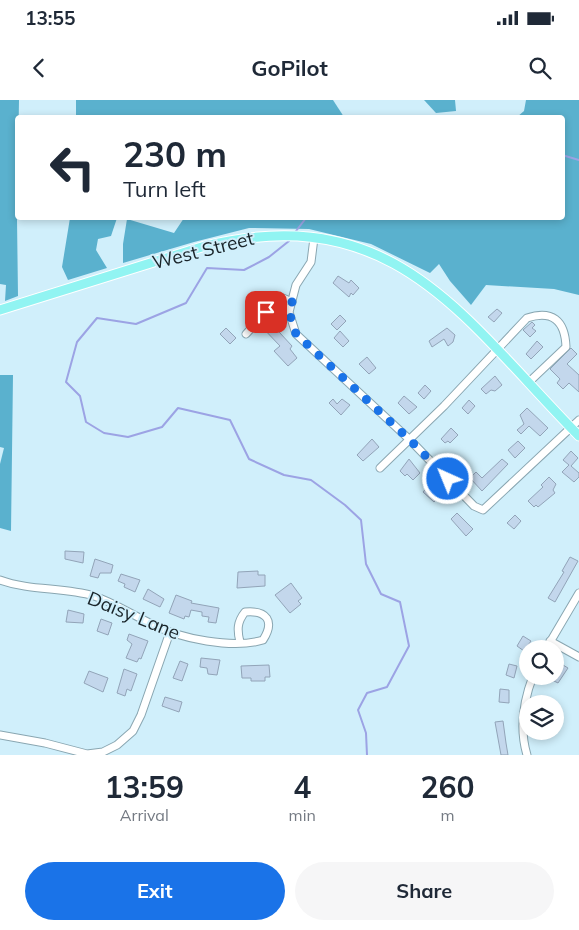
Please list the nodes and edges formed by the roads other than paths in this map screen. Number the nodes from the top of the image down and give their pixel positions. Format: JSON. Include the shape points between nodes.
{"nodes":[{"id":1,"x":314,"y":238,"type":"junction"},
{"id":2,"x":292,"y":302,"type":"junction"},
{"id":3,"x":0,"y":310,"type":"edge"},
{"id":4,"x":246,"y":334,"type":"dead end"},
{"id":5,"x":496,"y":350,"type":"junction"},
{"id":6,"x":528,"y":383,"type":"junction"},
{"id":7,"x":579,"y":420,"type":"edge"},
{"id":8,"x":571,"y":428,"type":"junction"},
{"id":9,"x":579,"y":436,"type":"edge"},
{"id":10,"x":410,"y":440,"type":"junction"},
{"id":11,"x":380,"y":468,"type":"dead end"},
{"id":12,"x":0,"y":580,"type":"edge"},
{"id":13,"x":579,"y":593,"type":"edge"},
{"id":14,"x":170,"y":632,"type":"junction"},
{"id":15,"x":551,"y":640,"type":"edge"},
{"id":16,"x":240,"y":642,"type":"junction"},
{"id":17,"x":564,"y":649,"type":"edge"},
{"id":18,"x":579,"y":657,"type":"edge"},
{"id":19,"x":530,"y":685,"type":"edge"},
{"id":20,"x":0,"y":735,"type":"edge"},
{"id":21,"x":527,"y":755,"type":"edge"}],
"edges":[{"from":1,"to":2,"type":"street","via":[[311,262],[296,285]]},
{"from":1,"to":3,"type":"main road","name":"West Street","via":[[258,235],[205,246]]},
{"from":1,"to":5,"type":"main road","name":"West Street","via":[[346,242],[408,270],[449,301]]},
{"from":2,"to":4,"type":"street","via":[[282,298],[276,301]]},
{"from":2,"to":10,"type":"street","via":[[289,312],[296,334]]},
{"from":5,"to":6,"type":"main road","name":"West Street"},
{"from":5,"to":6,"type":"street","via":[[527,318],[541,313],[550,314],[560,324],[566,337],[566,347]]},
{"from":5,"to":10,"type":"street"},
{"from":6,"to":8,"type":"main road","name":"West Street"},
{"from":7,"to":8,"type":"street"},
{"from":8,"to":9,"type":"main road","name":"West Street"},
{"from":8,"to":10,"type":"street","via":[[483,510],[474,506]]},
{"from":10,"to":11,"type":"street"},
{"from":12,"to":14,"type":"street","name":"Daisy Lane","via":[[95,596]]},
{"from":13,"to":15,"type":"street"},
{"from":14,"to":16,"type":"street","name":"Daisy Lane","via":[[190,638]]},
{"from":14,"to":20,"type":"street","via":[[141,715],[133,731],[117,745],[103,752],[87,754]]},
{"from":16,"to":16,"type":"street","name":"Daisy Lane","via":[[263,640],[269,632],[263,613],[245,612],[239,619]]},
{"from":17,"to":18,"type":"street"},
{"from":19,"to":21,"type":"street","via":[[523,712]]}]}
